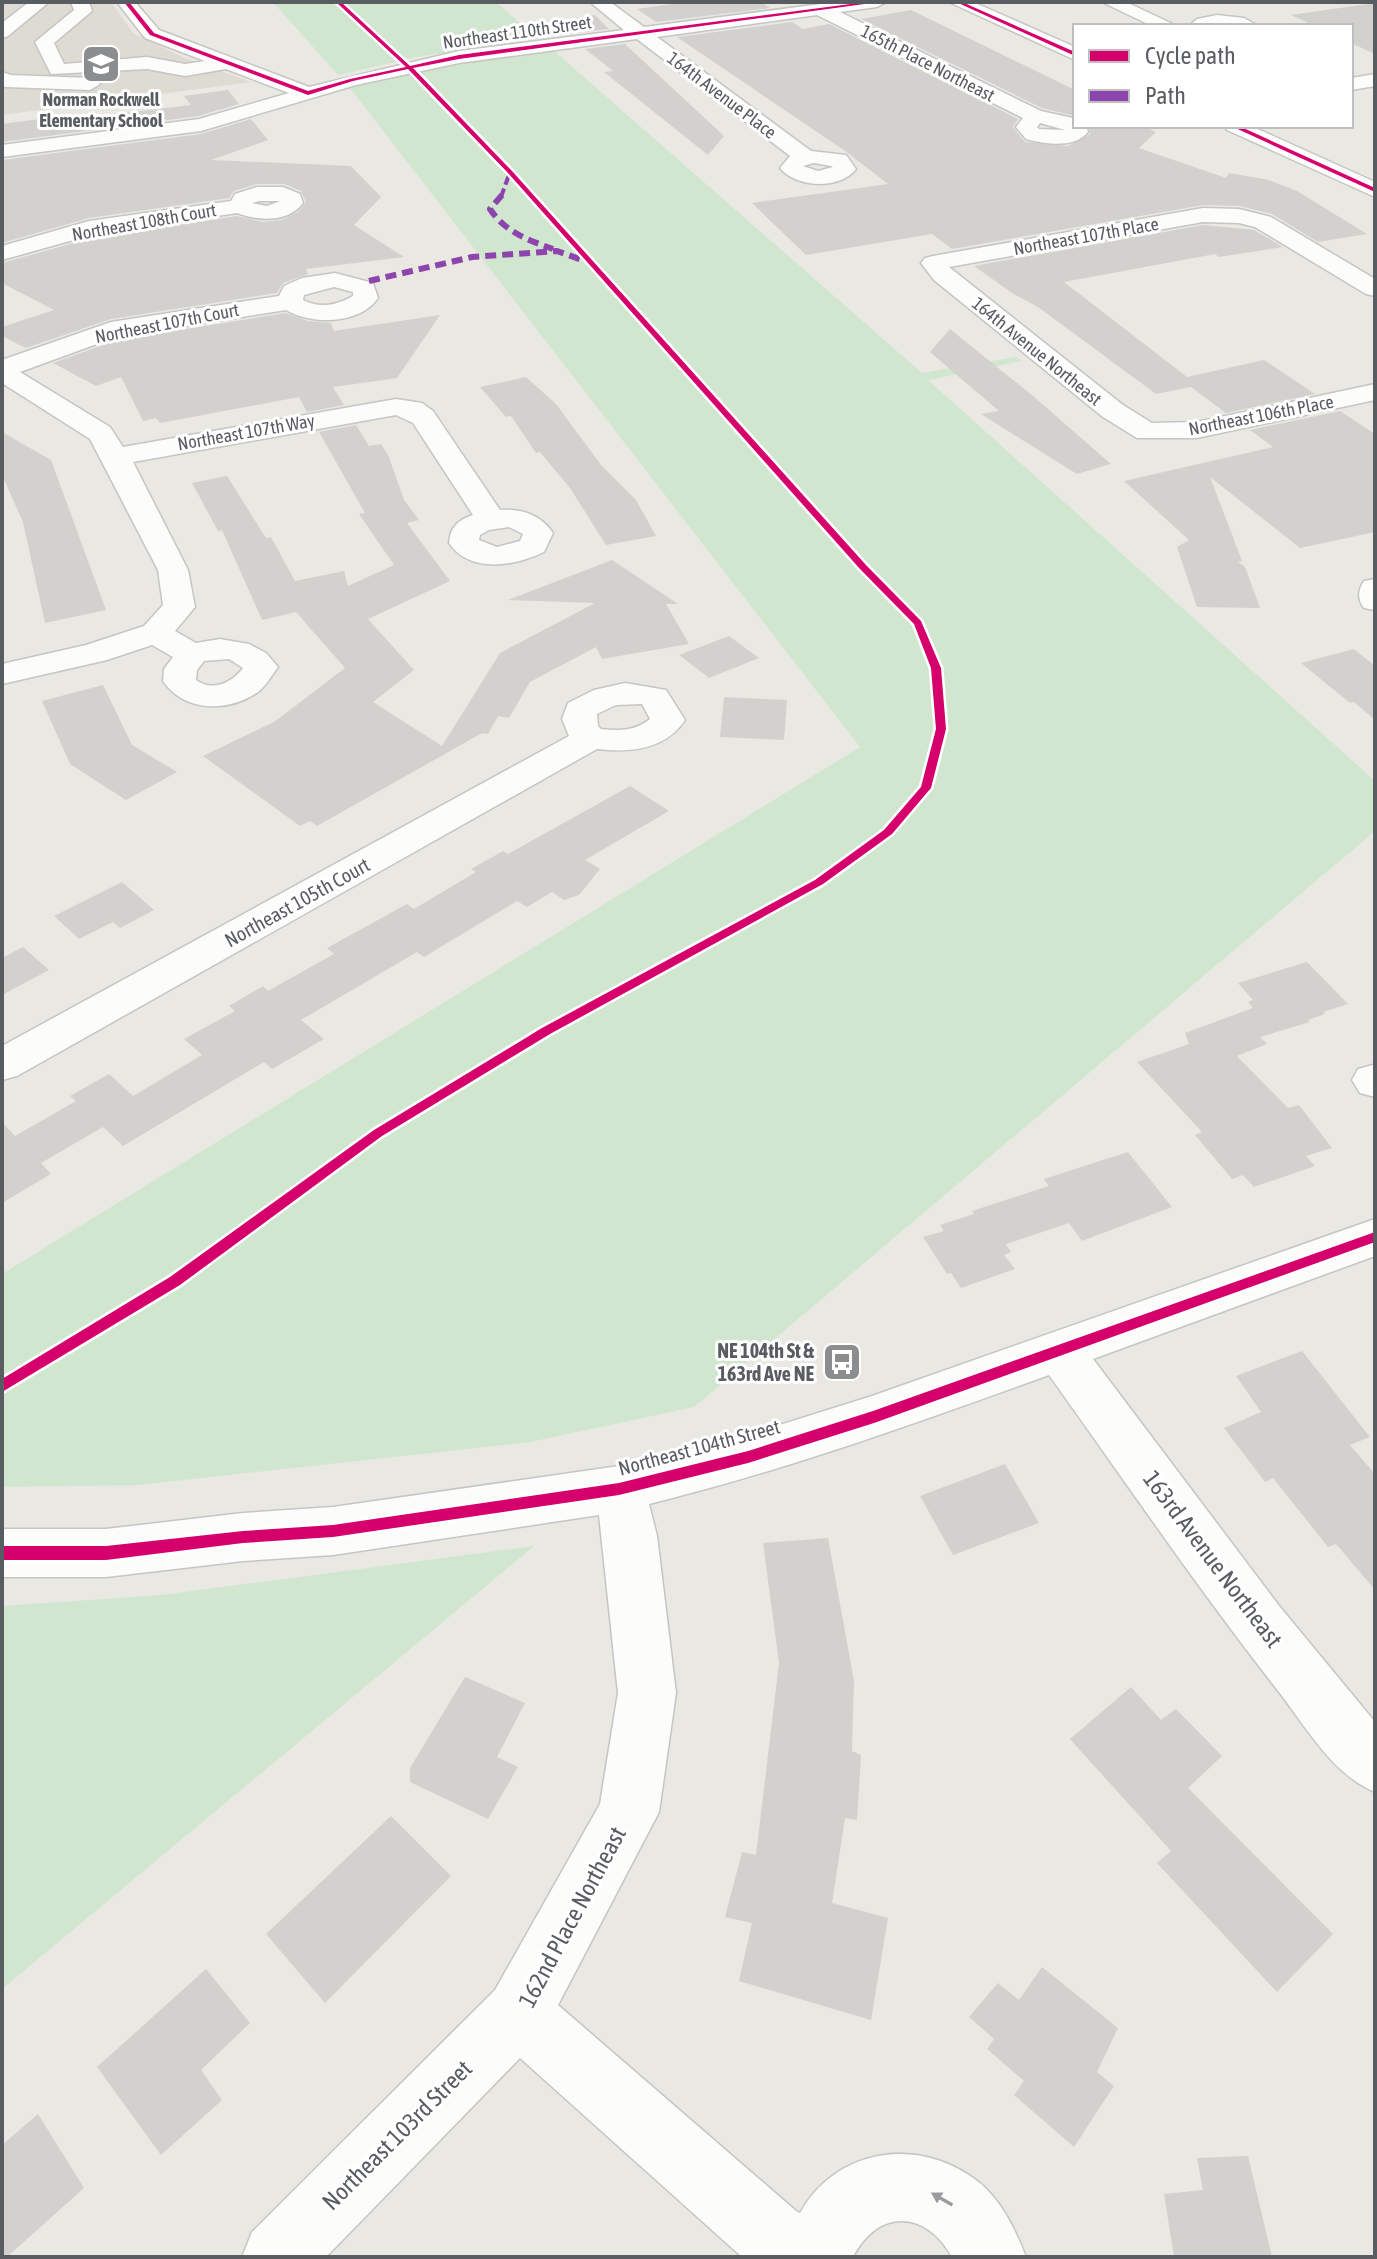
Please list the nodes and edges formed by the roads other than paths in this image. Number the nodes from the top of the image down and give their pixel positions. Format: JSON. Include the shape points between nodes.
{"nodes":[{"id":1,"x":40,"y":2,"type":"edge"},
{"id":2,"x":80,"y":2,"type":"edge"},
{"id":3,"x":126,"y":2,"type":"edge"},
{"id":4,"x":599,"y":2,"type":"edge"},
{"id":5,"x":877,"y":2,"type":"edge"},
{"id":6,"x":958,"y":2,"type":"edge"},
{"id":7,"x":1111,"y":2,"type":"edge"},
{"id":8,"x":821,"y":10,"type":"junction"},
{"id":9,"x":1163,"y":24,"type":"edge"},
{"id":10,"x":1201,"y":24,"type":"edge"},
{"id":11,"x":1240,"y":24,"type":"edge"},
{"id":12,"x":2,"y":32,"type":"edge"},
{"id":13,"x":638,"y":33,"type":"junction"},
{"id":14,"x":1073,"y":53,"type":"edge"},
{"id":15,"x":225,"y":63,"type":"junction"},
{"id":16,"x":58,"y":70,"type":"junction"},
{"id":17,"x":185,"y":70,"type":"junction"},
{"id":18,"x":4,"y":79,"type":"edge"},
{"id":19,"x":1375,"y":80,"type":"edge"},
{"id":20,"x":1353,"y":84,"type":"edge"},
{"id":21,"x":308,"y":93,"type":"junction"},
{"id":22,"x":1035,"y":116,"type":"dead end"},
{"id":23,"x":1238,"y":128,"type":"edge"},
{"id":24,"x":2,"y":151,"type":"edge"},
{"id":25,"x":806,"y":158,"type":"dead end"},
{"id":26,"x":1375,"y":190,"type":"edge"},
{"id":27,"x":240,"y":206,"type":"dead end"},
{"id":28,"x":2,"y":253,"type":"edge"},
{"id":29,"x":1365,"y":257,"type":"dead end"},
{"id":30,"x":933,"y":263,"type":"joint"},
{"id":31,"x":1333,"y":263,"type":"junction"},
{"id":32,"x":1375,"y":289,"type":"edge"},
{"id":33,"x":290,"y":302,"type":"dead end"},
{"id":34,"x":2,"y":370,"type":"edge"},
{"id":35,"x":1375,"y":392,"type":"edge"},
{"id":36,"x":1147,"y":432,"type":"joint"},
{"id":37,"x":116,"y":457,"type":"junction"},
{"id":38,"x":491,"y":519,"type":"dead end"},
{"id":39,"x":1375,"y":588,"type":"edge"},
{"id":40,"x":1375,"y":601,"type":"edge"},
{"id":41,"x":155,"y":633,"type":"junction"},
{"id":42,"x":192,"y":654,"type":"dead end"},
{"id":43,"x":2,"y":674,"type":"edge"},
{"id":44,"x":591,"y":738,"type":"dead end"},
{"id":45,"x":2,"y":1065,"type":"edge"},
{"id":46,"x":1375,"y":1237,"type":"edge"},
{"id":47,"x":1059,"y":1350,"type":"junction"},
{"id":48,"x":619,"y":1489,"type":"junction"},
{"id":49,"x":2,"y":1553,"type":"edge"},
{"id":50,"x":1375,"y":1763,"type":"edge"},
{"id":51,"x":518,"y":2013,"type":"junction"},
{"id":52,"x":277,"y":2257,"type":"edge"},
{"id":53,"x":815,"y":2257,"type":"edge"},
{"id":54,"x":991,"y":2257,"type":"edge"}],
"edges":[{"from":1,"to":12,"type":"street"},
{"from":2,"to":16,"type":"street","via":[[83,11],[44,42]]},
{"from":3,"to":15,"type":"street","via":[[152,34]]},
{"from":4,"to":13,"type":"street"},
{"from":5,"to":8,"type":"street","name":"Northeast 110th Street"},
{"from":6,"to":14,"type":"street"},
{"from":7,"to":9,"type":"street"},
{"from":8,"to":13,"type":"street","name":"Northeast 110th Street"},
{"from":8,"to":22,"type":"street","name":"165th Place Northeast"},
{"from":10,"to":11,"type":"street"},
{"from":13,"to":21,"type":"street","name":"Northeast 110th Street","via":[[447,60]]},
{"from":13,"to":25,"type":"street","name":"164th Avenue Place"},
{"from":15,"to":17,"type":"street"},
{"from":15,"to":21,"type":"street"},
{"from":16,"to":17,"type":"street","via":[[147,63]]},
{"from":16,"to":18,"type":"street"},
{"from":17,"to":18,"type":"street","via":[[75,86]]},
{"from":19,"to":20,"type":"street"},
{"from":21,"to":24,"type":"street","name":"Northeast 110th Street","via":[[201,125]]},
{"from":23,"to":26,"type":"street"},
{"from":27,"to":28,"type":"street","name":"Northeast 108th Court","via":[[89,228]]},
{"from":29,"to":31,"type":"street"},
{"from":30,"to":31,"type":"street","name":"Northeast 107th Place","via":[[1203,215],[1263,222]]},
{"from":30,"to":36,"type":"street","name":"164th Avenue Northeast","via":[[1101,402]]},
{"from":31,"to":32,"type":"street"},
{"from":33,"to":34,"type":"street","name":"Northeast 107th Court","via":[[111,330]]},
{"from":34,"to":37,"type":"street","via":[[100,433]]},
{"from":35,"to":36,"type":"street","name":"Northeast 106th Place","via":[[1197,430]]},
{"from":37,"to":38,"type":"street","name":"Northeast 107th Way","via":[[376,408],[412,409],[423,417]]},
{"from":37,"to":41,"type":"street","via":[[173,570],[179,607]]},
{"from":39,"to":40,"type":"street"},
{"from":41,"to":42,"type":"street"},
{"from":41,"to":43,"type":"street"},
{"from":44,"to":45,"type":"street","name":"Northeast 105th Court"},
{"from":46,"to":47,"type":"street","name":"Northeast 104th Street"},
{"from":47,"to":48,"type":"street","name":"Northeast 104th Street","via":[[748,1457]]},
{"from":47,"to":50,"type":"street","name":"163rd Avenue Northeast","via":[[1260,1625]]},
{"from":48,"to":49,"type":"street","name":"Northeast 104th Street","via":[[333,1531],[106,1553]]},
{"from":48,"to":51,"type":"street","name":"162nd Place Northeast","via":[[630,1536],[647,1693],[629,1812]]},
{"from":51,"to":52,"type":"street","name":"Northeast 103rd Street"},
{"from":51,"to":53,"type":"street","name":"162nd Place Northeast","via":[[771,2236]]},
{"from":54,"to":53,"type":"street","name":"162nd Place Northeast","one_way":true,"via":[[960,2211],[934,2193],[904,2186],[875,2189],[849,2203],[828,2226]]}]}
